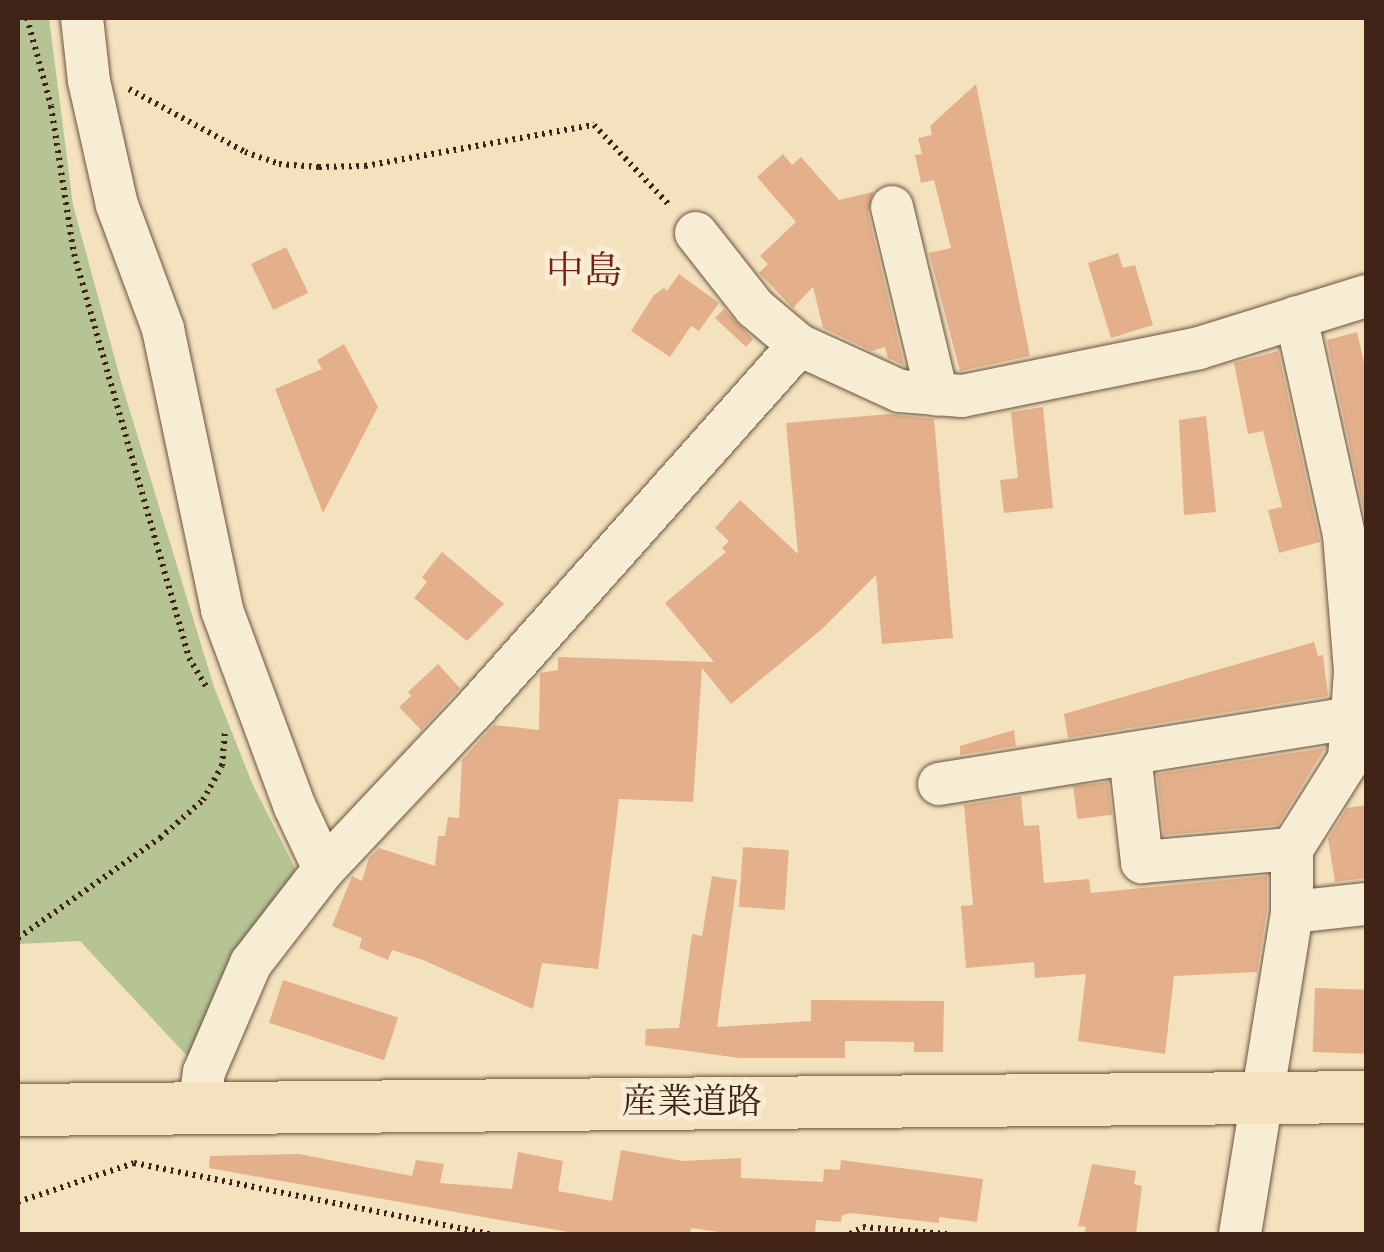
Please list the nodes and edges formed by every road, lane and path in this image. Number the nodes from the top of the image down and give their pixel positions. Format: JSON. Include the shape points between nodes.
{"nodes":[{"id":1,"x":27,"y":18,"type":"edge"},
{"id":2,"x":82,"y":18,"type":"edge"},
{"id":3,"x":89,"y":80,"type":"junction"},
{"id":4,"x":892,"y":207,"type":"dead end"},
{"id":5,"x":696,"y":234,"type":"joint"},
{"id":6,"x":1366,"y":296,"type":"edge"},
{"id":7,"x":1296,"y":317,"type":"junction"},
{"id":8,"x":799,"y":345,"type":"junction"},
{"id":9,"x":938,"y":395,"type":"junction"},
{"id":10,"x":208,"y":688,"type":"dead end"},
{"id":11,"x":226,"y":718,"type":"dead end"},
{"id":12,"x":1355,"y":744,"type":"edge"},
{"id":13,"x":1130,"y":754,"type":"junction"},
{"id":14,"x":939,"y":784,"type":"dead end"},
{"id":15,"x":1292,"y":849,"type":"junction"},
{"id":16,"x":324,"y":869,"type":"junction"},
{"id":17,"x":1366,"y":904,"type":"edge"},
{"id":18,"x":1292,"y":912,"type":"junction"},
{"id":19,"x":18,"y":938,"type":"edge"},
{"id":20,"x":1366,"y":1097,"type":"edge"},
{"id":21,"x":1258,"y":1099,"type":"junction"},
{"id":22,"x":199,"y":1108,"type":"junction"},
{"id":23,"x":18,"y":1110,"type":"edge"},
{"id":24,"x":18,"y":1202,"type":"edge"},
{"id":25,"x":490,"y":1234,"type":"edge"},
{"id":26,"x":850,"y":1234,"type":"edge"},
{"id":27,"x":947,"y":1234,"type":"edge"},
{"id":28,"x":1240,"y":1234,"type":"edge"}],
"edges":[{"from":1,"to":10,"type":"path","via":[[51,106],[74,254],[189,658]]},
{"from":2,"to":3,"type":"street"},
{"from":3,"to":5,"type":"path","via":[[118,84],[279,164],[366,166],[594,125]]},
{"from":3,"to":16,"type":"street","via":[[116,205],[171,362],[222,610],[294,808]]},
{"from":4,"to":9,"type":"street"},
{"from":5,"to":8,"type":"street","via":[[755,308]]},
{"from":6,"to":7,"type":"street"},
{"from":7,"to":9,"type":"street","via":[[1199,348]]},
{"from":7,"to":12,"type":"street","via":[[1344,535]]},
{"from":8,"to":9,"type":"street","via":[[900,391]]},
{"from":8,"to":16,"type":"street"},
{"from":11,"to":19,"type":"path","via":[[222,766],[203,800]]},
{"from":12,"to":13,"type":"street"},
{"from":12,"to":15,"type":"street"},
{"from":13,"to":14,"type":"street"},
{"from":13,"to":15,"type":"street","via":[[1142,862]]},
{"from":15,"to":18,"type":"street"},
{"from":16,"to":22,"type":"street","via":[[251,963],[204,1072]]},
{"from":17,"to":18,"type":"street"},
{"from":18,"to":21,"type":"street"},
{"from":20,"to":21,"type":"main road","name":"産業道路"},
{"from":21,"to":22,"type":"main road","name":"産業道路"},
{"from":21,"to":28,"type":"street"},
{"from":22,"to":23,"type":"main road","name":"産業道路"},
{"from":24,"to":25,"type":"path","via":[[134,1163]]},
{"from":26,"to":27,"type":"path","via":[[863,1227]]}]}
